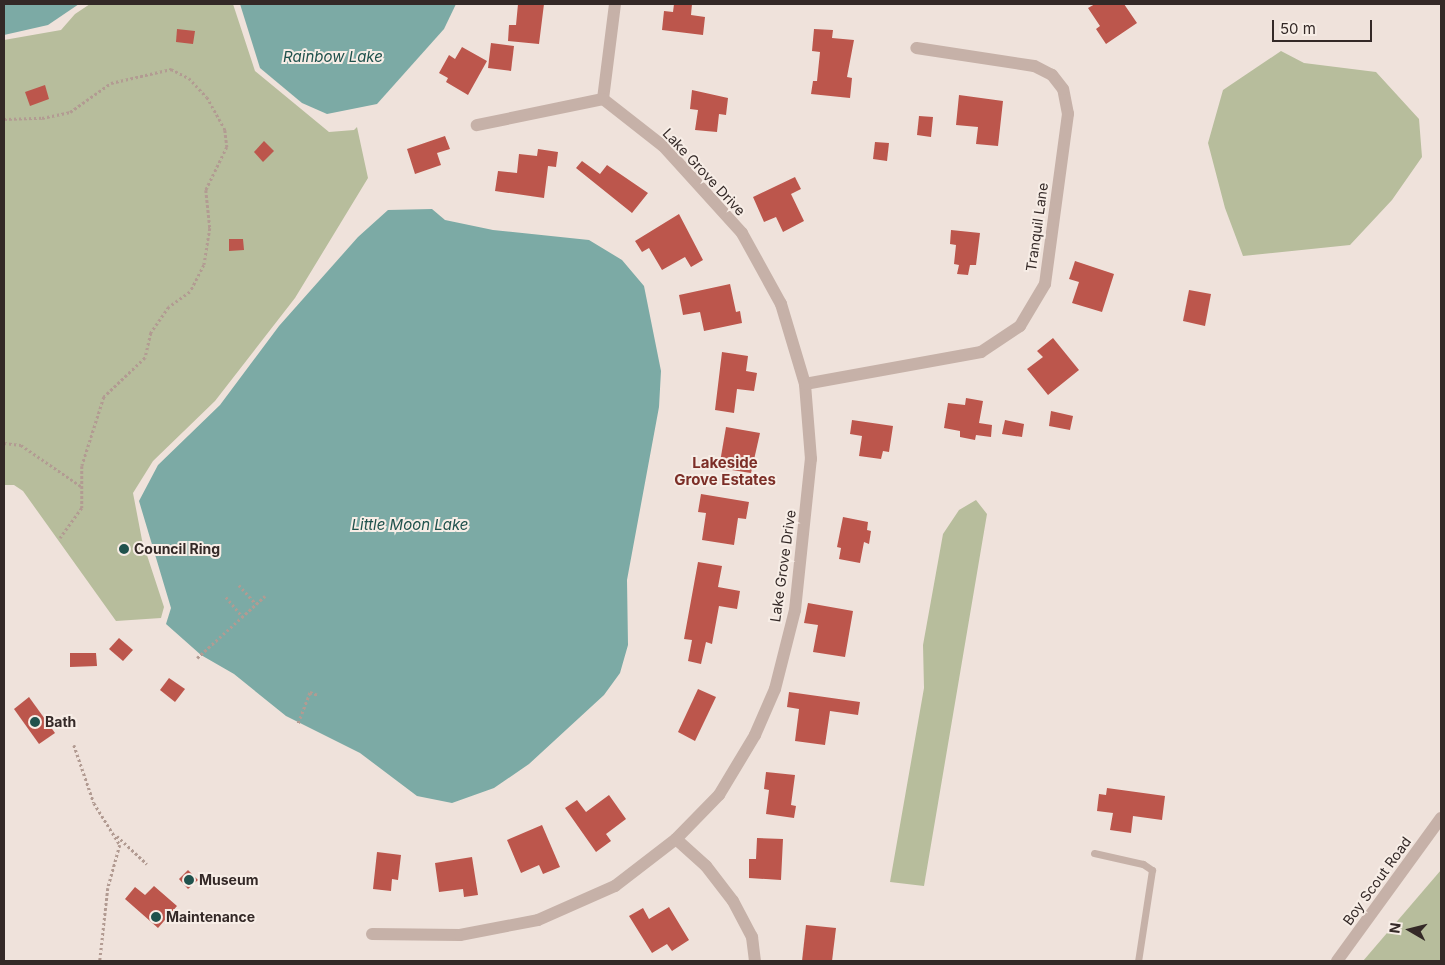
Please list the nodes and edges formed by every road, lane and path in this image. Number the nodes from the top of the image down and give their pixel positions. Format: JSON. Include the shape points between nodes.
{"nodes":[{"id":1,"x":615,"y":4,"type":"edge"},
{"id":2,"x":916,"y":48,"type":"dead end"},
{"id":3,"x":603,"y":99,"type":"junction"},
{"id":4,"x":4,"y":119,"type":"edge"},
{"id":5,"x":478,"y":125,"type":"dead end"},
{"id":6,"x":805,"y":384,"type":"junction"},
{"id":7,"x":4,"y":443,"type":"edge"},
{"id":8,"x":82,"y":487,"type":"junction"},
{"id":9,"x":60,"y":538,"type":"dead end"},
{"id":10,"x":239,"y":585,"type":"dead end"},
{"id":11,"x":265,"y":596,"type":"dead end"},
{"id":12,"x":226,"y":597,"type":"dead end"},
{"id":13,"x":256,"y":604,"type":"junction"},
{"id":14,"x":242,"y":616,"type":"junction"},
{"id":15,"x":197,"y":658,"type":"dead end"},
{"id":16,"x":318,"y":695,"type":"dead end"},
{"id":17,"x":298,"y":722,"type":"dead end"},
{"id":18,"x":74,"y":745,"type":"dead end"},
{"id":19,"x":1441,"y":818,"type":"edge"},
{"id":20,"x":115,"y":833,"type":"junction"},
{"id":21,"x":676,"y":839,"type":"junction"},
{"id":22,"x":1094,"y":853,"type":"dead end"},
{"id":23,"x":148,"y":864,"type":"dead end"},
{"id":24,"x":372,"y":934,"type":"dead end"},
{"id":25,"x":100,"y":961,"type":"edge"},
{"id":26,"x":755,"y":961,"type":"edge"},
{"id":27,"x":1138,"y":961,"type":"edge"},
{"id":28,"x":1337,"y":961,"type":"edge"}],
"edges":[{"from":1,"to":3,"type":"street"},
{"from":2,"to":6,"type":"street","name":"Tranquil Lane","via":[[1034,66],[1052,75],[1063,89],[1068,114],[1044,284],[1020,326],[982,352]]},
{"from":3,"to":5,"type":"street"},
{"from":3,"to":6,"type":"street","name":"Lake Grove Drive","via":[[663,146],[742,234],[781,304]]},
{"from":4,"to":8,"type":"path","via":[[42,118],[70,112],[111,83],[171,69],[189,78],[207,97],[225,130],[227,147],[206,190],[210,228],[204,265],[190,292],[169,307],[151,334],[145,358],[104,397],[82,466]]},
{"from":6,"to":21,"type":"street","name":"Lake Grove Drive","via":[[811,458],[795,610],[774,689],[755,736],[719,795]]},
{"from":7,"to":8,"type":"path","via":[[21,445]]},
{"from":8,"to":9,"type":"path","via":[[82,508]]},
{"from":10,"to":13,"type":"path"},
{"from":11,"to":13,"type":"path"},
{"from":12,"to":14,"type":"path"},
{"from":13,"to":14,"type":"path"},
{"from":14,"to":15,"type":"path"},
{"from":16,"to":17,"type":"path","via":[[310,692]]},
{"from":18,"to":20,"type":"path","via":[[94,803]]},
{"from":19,"to":28,"type":"street","name":"Boy Scout Road"},
{"from":20,"to":23,"type":"path"},
{"from":20,"to":25,"type":"path","via":[[120,845],[108,888]]},
{"from":21,"to":24,"type":"street","name":"Lake Grove Drive","via":[[615,886],[538,920],[460,935]]},
{"from":21,"to":26,"type":"street","via":[[706,866],[733,901],[752,938]]},
{"from":22,"to":27,"type":"lane","via":[[1143,864],[1152,870]]}]}
